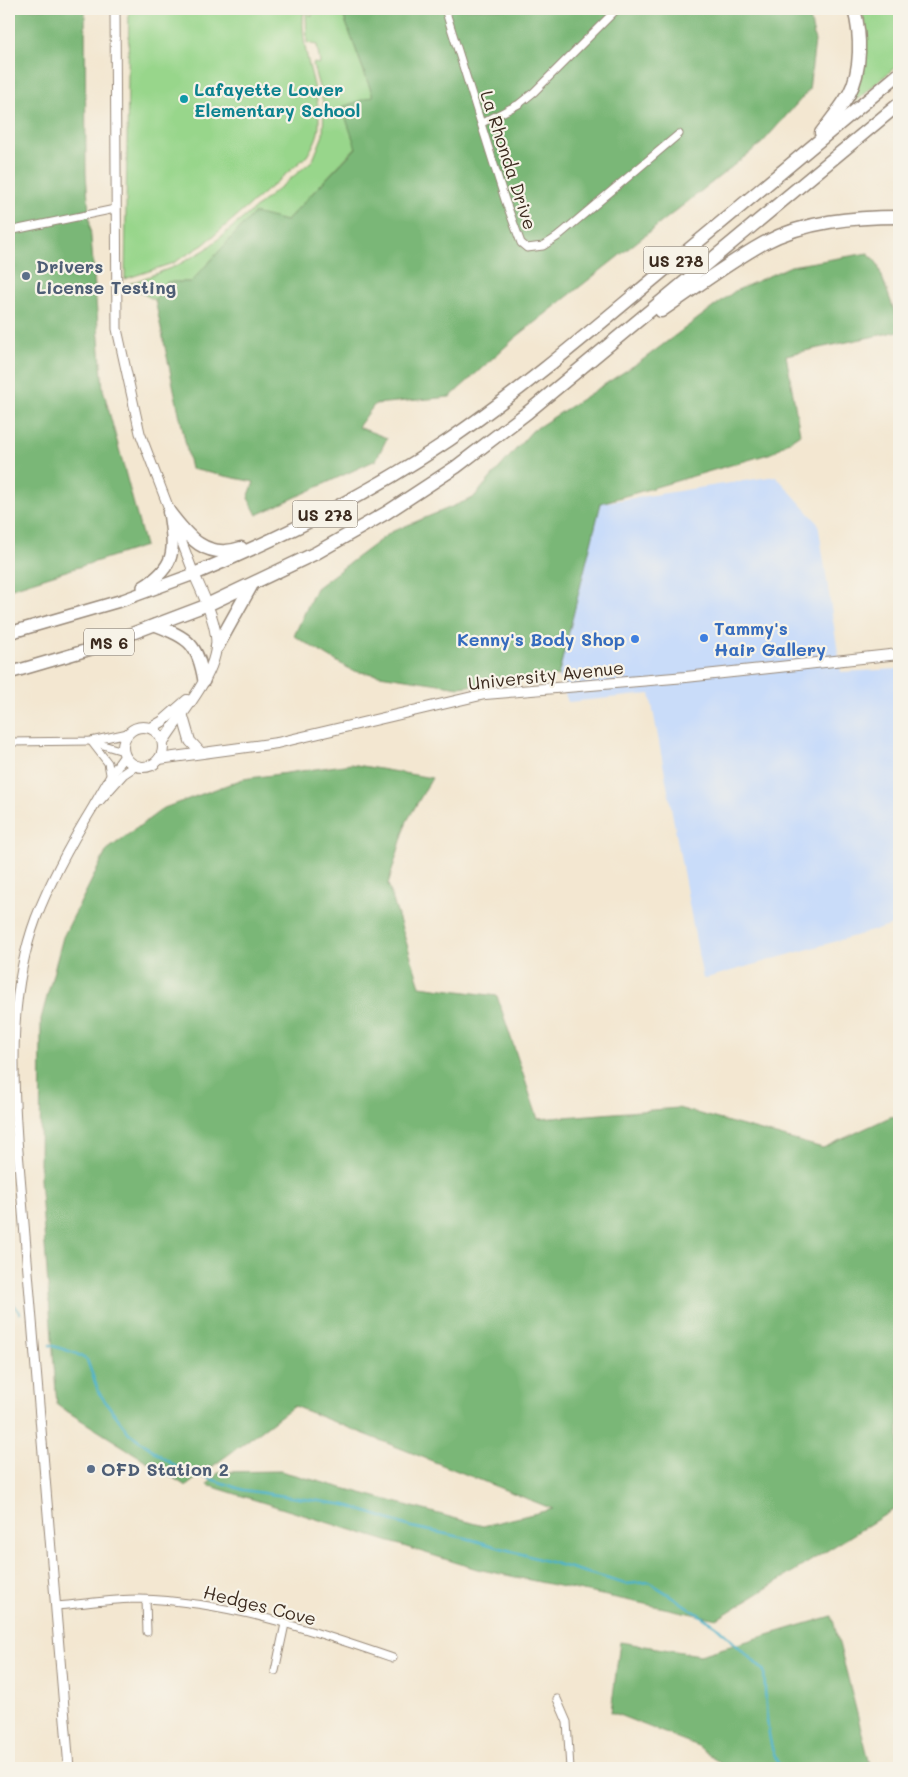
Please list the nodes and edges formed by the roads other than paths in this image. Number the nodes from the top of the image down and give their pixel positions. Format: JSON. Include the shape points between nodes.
{"nodes":[{"id":1,"x":115,"y":9,"type":"edge"},
{"id":2,"x":445,"y":9,"type":"edge"},
{"id":3,"x":617,"y":9,"type":"edge"},
{"id":4,"x":854,"y":9,"type":"edge"},
{"id":5,"x":899,"y":74,"type":"edge"},
{"id":6,"x":899,"y":104,"type":"edge"},
{"id":7,"x":482,"y":123,"type":"junction"},
{"id":8,"x":678,"y":134,"type":"dead end"},
{"id":9,"x":808,"y":151,"type":"junction"},
{"id":10,"x":115,"y":209,"type":"junction"},
{"id":11,"x":899,"y":217,"type":"edge"},
{"id":12,"x":9,"y":231,"type":"edge"},
{"id":13,"x":603,"y":350,"type":"junction"},
{"id":14,"x":170,"y":512,"type":"junction"},
{"id":15,"x":281,"y":535,"type":"junction"},
{"id":16,"x":194,"y":574,"type":"junction"},
{"id":17,"x":251,"y":586,"type":"junction"},
{"id":18,"x":123,"y":600,"type":"junction"},
{"id":19,"x":208,"y":605,"type":"junction"},
{"id":20,"x":155,"y":625,"type":"junction"},
{"id":21,"x":9,"y":632,"type":"edge"},
{"id":22,"x":217,"y":648,"type":"junction"},
{"id":23,"x":899,"y":654,"type":"edge"},
{"id":24,"x":9,"y":673,"type":"edge"},
{"id":25,"x":204,"y":681,"type":"junction"},
{"id":26,"x":193,"y":696,"type":"junction"},
{"id":27,"x":182,"y":713,"type":"junction"},
{"id":28,"x":151,"y":728,"type":"junction"},
{"id":29,"x":128,"y":734,"type":"junction"},
{"id":30,"x":90,"y":741,"type":"junction"},
{"id":31,"x":9,"y":742,"type":"edge"},
{"id":32,"x":163,"y":744,"type":"junction"},
{"id":33,"x":201,"y":753,"type":"junction"},
{"id":34,"x":124,"y":754,"type":"junction"},
{"id":35,"x":159,"y":759,"type":"junction"},
{"id":36,"x":135,"y":766,"type":"junction"},
{"id":37,"x":110,"y":774,"type":"junction"},
{"id":38,"x":94,"y":806,"type":"junction"},
{"id":39,"x":13,"y":1140,"type":"edge"},
{"id":40,"x":146,"y":1600,"type":"junction"},
{"id":41,"x":56,"y":1606,"type":"junction"},
{"id":42,"x":285,"y":1624,"type":"junction"},
{"id":43,"x":147,"y":1632,"type":"dead end"},
{"id":44,"x":394,"y":1658,"type":"dead end"},
{"id":45,"x":275,"y":1671,"type":"dead end"},
{"id":46,"x":557,"y":1699,"type":"dead end"},
{"id":47,"x":69,"y":1768,"type":"edge"},
{"id":48,"x":570,"y":1768,"type":"edge"}],
"edges":[{"from":1,"to":10,"type":"street"},
{"from":2,"to":7,"type":"street","name":"La Rhonda Drive"},
{"from":3,"to":7,"type":"street","via":[[534,92],[519,104]]},
{"from":4,"to":9,"type":"highway","via":[[859,42],[857,67],[849,93]]},
{"from":5,"to":9,"type":"highway","number":"US 278"},
{"from":6,"to":13,"type":"highway","number":"US 278"},
{"from":7,"to":8,"type":"street","name":"La Rhonda Drive","via":[[521,243],[535,249],[558,237]]},
{"from":9,"to":15,"type":"highway","number":"US 278","via":[[511,395],[448,441],[386,480]]},
{"from":10,"to":12,"type":"street"},
{"from":10,"to":14,"type":"street","via":[[117,329],[140,433]]},
{"from":11,"to":13,"type":"highway","via":[[840,220],[803,228],[766,242]]},
{"from":13,"to":17,"type":"highway","number":"US 278","via":[[456,467],[386,513]]},
{"from":14,"to":15,"type":"highway","via":[[191,540],[219,551],[233,551]]},
{"from":14,"to":16,"type":"street"},
{"from":14,"to":18,"type":"highway","via":[[174,547],[169,564],[158,578]]},
{"from":15,"to":16,"type":"highway","number":"US 278"},
{"from":16,"to":18,"type":"highway","number":"MS 6"},
{"from":16,"to":19,"type":"main road"},
{"from":17,"to":19,"type":"highway","number":"US 278"},
{"from":17,"to":22,"type":"highway"},
{"from":18,"to":21,"type":"highway","number":"MS 6"},
{"from":19,"to":20,"type":"highway","number":"MS 6"},
{"from":19,"to":22,"type":"main road"},
{"from":20,"to":24,"type":"highway","number":"MS 6","via":[[91,649]]},
{"from":20,"to":25,"type":"highway","via":[[190,641],[201,660]]},
{"from":22,"to":25,"type":"main road"},
{"from":23,"to":33,"type":"main road","name":"University Avenue","via":[[669,679],[485,694],[277,743]]},
{"from":25,"to":26,"type":"main road"},
{"from":26,"to":27,"type":"main road"},
{"from":26,"to":28,"type":"main road"},
{"from":27,"to":32,"type":"main road"},
{"from":27,"to":33,"type":"main road","via":[[190,741]]},
{"from":28,"to":29,"type":"main road","via":[[138,727]]},
{"from":28,"to":32,"type":"main road"},
{"from":29,"to":30,"type":"street"},
{"from":29,"to":34,"type":"main road","via":[[123,745]]},
{"from":30,"to":31,"type":"street"},
{"from":30,"to":34,"type":"street"},
{"from":30,"to":37,"type":"street","via":[[108,763]]},
{"from":32,"to":33,"type":"main road","name":"University Avenue"},
{"from":32,"to":35,"type":"main road"},
{"from":33,"to":35,"type":"main road","name":"University Avenue"},
{"from":34,"to":36,"type":"main road"},
{"from":34,"to":37,"type":"street"},
{"from":35,"to":36,"type":"main road","via":[[148,766]]},
{"from":36,"to":38,"type":"street","via":[[123,774]]},
{"from":37,"to":38,"type":"street"},
{"from":38,"to":39,"type":"street","via":[[50,885],[25,960],[14,1052]]},
{"from":39,"to":41,"type":"street"},
{"from":40,"to":41,"type":"street","name":"Hedges Cove"},
{"from":40,"to":42,"type":"street","name":"Hedges Cove","via":[[221,1607]]},
{"from":40,"to":43,"type":"street"},
{"from":41,"to":47,"type":"street"},
{"from":42,"to":44,"type":"street","name":"Hedges Cove"},
{"from":42,"to":45,"type":"street"},
{"from":46,"to":48,"type":"street","via":[[567,1722]]}]}
